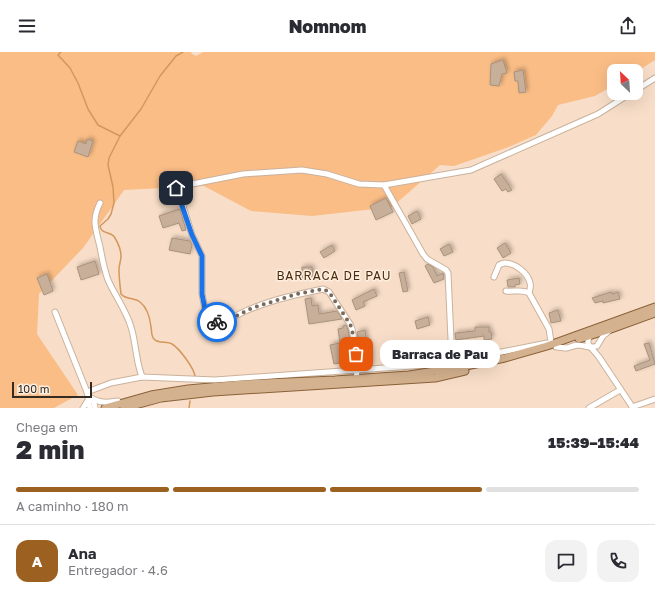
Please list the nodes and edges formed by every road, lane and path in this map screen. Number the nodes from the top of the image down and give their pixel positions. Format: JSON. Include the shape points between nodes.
{"nodes":[{"id":1,"x":655,"y":78,"type":"edge"},
{"id":2,"x":643,"y":86,"type":"edge"},
{"id":3,"x":620,"y":100,"type":"edge"},
{"id":4,"x":384,"y":185,"type":"junction"},
{"id":5,"x":100,"y":203,"type":"dead end"},
{"id":6,"x":494,"y":277,"type":"dead end"},
{"id":7,"x":506,"y":291,"type":"dead end"},
{"id":8,"x":529,"y":293,"type":"junction"},
{"id":9,"x":655,"y":308,"type":"edge"},
{"id":10,"x":55,"y":312,"type":"dead end"},
{"id":11,"x":655,"y":313,"type":"edge"},
{"id":12,"x":611,"y":329,"type":"junction"},
{"id":13,"x":590,"y":333,"type":"junction"},
{"id":14,"x":568,"y":338,"type":"junction"},
{"id":15,"x":553,"y":345,"type":"junction"},
{"id":16,"x":597,"y":346,"type":"junction"},
{"id":17,"x":590,"y":348,"type":"junction"},
{"id":18,"x":598,"y":357,"type":"junction"},
{"id":19,"x":452,"y":362,"type":"junction"},
{"id":20,"x":357,"y":370,"type":"junction"},
{"id":21,"x":142,"y":378,"type":"junction"},
{"id":22,"x":356,"y":381,"type":"junction"},
{"id":23,"x":620,"y":390,"type":"junction"},
{"id":24,"x":88,"y":394,"type":"junction"},
{"id":25,"x":137,"y":398,"type":"junction"},
{"id":26,"x":655,"y":399,"type":"edge"},
{"id":27,"x":632,"y":407,"type":"edge"},
{"id":28,"x":83,"y":408,"type":"edge"},
{"id":29,"x":90,"y":408,"type":"edge"},
{"id":30,"x":94,"y":408,"type":"edge"},
{"id":31,"x":105,"y":408,"type":"edge"},
{"id":32,"x":124,"y":408,"type":"edge"},
{"id":33,"x":589,"y":408,"type":"edge"}],
"edges":[{"from":1,"to":2,"type":"street"},
{"from":3,"to":4,"type":"street","via":[[598,114],[471,170]]},
{"from":4,"to":19,"type":"street","via":[[423,254],[448,274]]},
{"from":4,"to":20,"type":"street","via":[[359,184],[327,174],[302,170],[243,174],[176,188],[202,256],[202,294],[210,318],[218,323],[226,321],[252,308],[323,289],[329,292],[352,329],[359,366]]},
{"from":5,"to":21,"type":"street","via":[[94,218],[104,269],[132,327]]},
{"from":6,"to":8,"type":"street","via":[[499,265],[506,263],[519,268],[530,284]]},
{"from":7,"to":8,"type":"street","via":[[524,290]]},
{"from":8,"to":15,"type":"street","via":[[548,329]]},
{"from":9,"to":13,"type":"main road"},
{"from":10,"to":24,"type":"street"},
{"from":11,"to":12,"type":"main road"},
{"from":12,"to":13,"type":"main road"},
{"from":12,"to":16,"type":"street"},
{"from":13,"to":14,"type":"main road"},
{"from":13,"to":15,"type":"main road","via":[[573,341]]},
{"from":13,"to":16,"type":"street"},
{"from":13,"to":17,"type":"street"},
{"from":14,"to":15,"type":"street"},
{"from":14,"to":22,"type":"main road","via":[[505,358],[461,367]]},
{"from":15,"to":17,"type":"street","via":[[568,348],[581,345]]},
{"from":15,"to":19,"type":"street"},
{"from":15,"to":22,"type":"main road","via":[[527,357],[435,378]]},
{"from":16,"to":17,"type":"street"},
{"from":16,"to":18,"type":"street"},
{"from":17,"to":18,"type":"street"},
{"from":18,"to":23,"type":"street"},
{"from":19,"to":20,"type":"street"},
{"from":20,"to":21,"type":"street","via":[[215,380]]},
{"from":20,"to":22,"type":"street"},
{"from":21,"to":24,"type":"street","via":[[111,383]]},
{"from":22,"to":25,"type":"main road","via":[[215,386]]},
{"from":22,"to":32,"type":"main road","via":[[161,398]]},
{"from":23,"to":27,"type":"street"},
{"from":23,"to":33,"type":"street"},
{"from":24,"to":25,"type":"street","via":[[104,403]]},
{"from":24,"to":28,"type":"street"},
{"from":24,"to":29,"type":"street"},
{"from":24,"to":30,"type":"street","via":[[94,402]]},
{"from":25,"to":31,"type":"main road"},
{"from":26,"to":27,"type":"street"}]}
